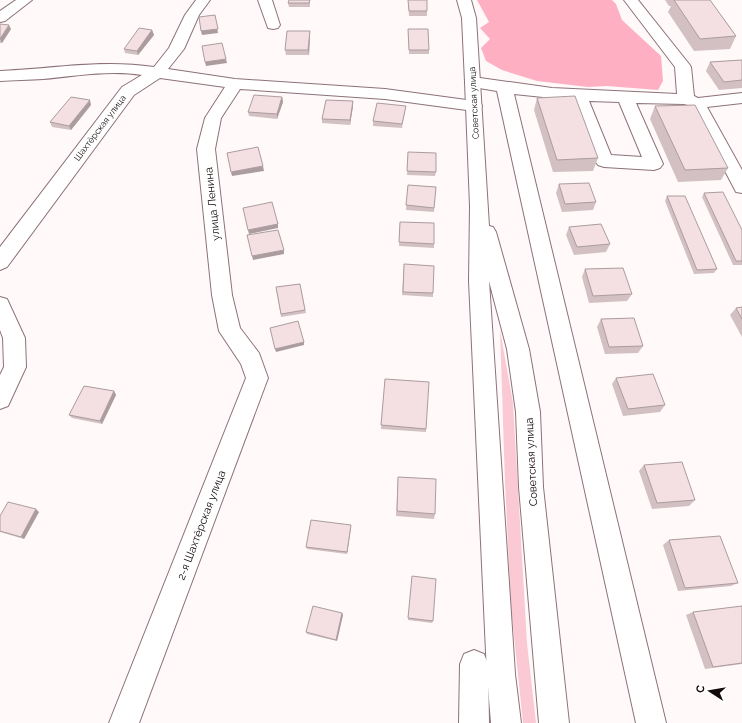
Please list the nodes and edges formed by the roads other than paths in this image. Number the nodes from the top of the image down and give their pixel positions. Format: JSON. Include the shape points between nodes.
{"nodes":[{"id":1,"x":25,"y":0,"type":"edge"},
{"id":2,"x":203,"y":0,"type":"edge"},
{"id":3,"x":265,"y":0,"type":"edge"},
{"id":4,"x":464,"y":0,"type":"edge"},
{"id":5,"x":632,"y":0,"type":"edge"},
{"id":6,"x":0,"y":18,"type":"edge"},
{"id":7,"x":273,"y":25,"type":"dead end"},
{"id":8,"x":158,"y":72,"type":"junction"},
{"id":9,"x":0,"y":76,"type":"edge"},
{"id":10,"x":474,"y":82,"type":"junction"},
{"id":11,"x":235,"y":84,"type":"junction"},
{"id":12,"x":504,"y":88,"type":"junction"},
{"id":13,"x":578,"y":95,"type":"junction"},
{"id":14,"x":624,"y":97,"type":"junction"},
{"id":15,"x":742,"y":98,"type":"edge"},
{"id":16,"x":692,"y":101,"type":"junction"},
{"id":17,"x":474,"y":106,"type":"junction"},
{"id":18,"x":742,"y":187,"type":"edge"},
{"id":19,"x":479,"y":206,"type":"junction"},
{"id":20,"x":0,"y":262,"type":"edge"},
{"id":21,"x":0,"y":305,"type":"edge"},
{"id":22,"x":230,"y":331,"type":"joint"},
{"id":23,"x":0,"y":399,"type":"edge"},
{"id":24,"x":474,"y":664,"type":"dead end"},
{"id":25,"x":124,"y":723,"type":"edge"},
{"id":26,"x":474,"y":723,"type":"edge"},
{"id":27,"x":506,"y":723,"type":"edge"},
{"id":28,"x":554,"y":723,"type":"edge"},
{"id":29,"x":651,"y":723,"type":"edge"}],
"edges":[{"from":1,"to":6,"type":"street"},
{"from":2,"to":8,"type":"street","name":"Шахтёрская улица","via":[[192,14],[176,49]]},
{"from":3,"to":7,"type":"street"},
{"from":4,"to":10,"type":"street","name":"Советская улица"},
{"from":5,"to":16,"type":"street","via":[[683,67]]},
{"from":8,"to":9,"type":"street","via":[[128,68],[92,68]]},
{"from":8,"to":11,"type":"street"},
{"from":8,"to":20,"type":"street","name":"Шахтёрская улица","via":[[128,91]]},
{"from":10,"to":12,"type":"street"},
{"from":10,"to":17,"type":"street","name":"Советская улица"},
{"from":11,"to":17,"type":"street","via":[[385,94]]},
{"from":11,"to":22,"type":"street","name":"улица Ленина","via":[[213,118],[206,149],[222,295]]},
{"from":12,"to":13,"type":"street"},
{"from":12,"to":29,"type":"street"},
{"from":13,"to":14,"type":"street"},
{"from":13,"to":14,"type":"street","via":[[604,162],[654,164]]},
{"from":14,"to":16,"type":"street"},
{"from":15,"to":16,"type":"street"},
{"from":16,"to":18,"type":"street"},
{"from":17,"to":19,"type":"street","name":"Советская улица"},
{"from":19,"to":27,"type":"street","name":"Советская улица","via":[[479,280],[501,674]]},
{"from":19,"to":28,"type":"street","name":"Советская улица","via":[[518,349],[528,412],[531,487]]},
{"from":21,"to":23,"type":"street","via":[[14,338],[15,367]]},
{"from":22,"to":25,"type":"street","name":"2-я Шахтёрская улица","via":[[251,360],[256,378]]},
{"from":24,"to":26,"type":"street"}]}
